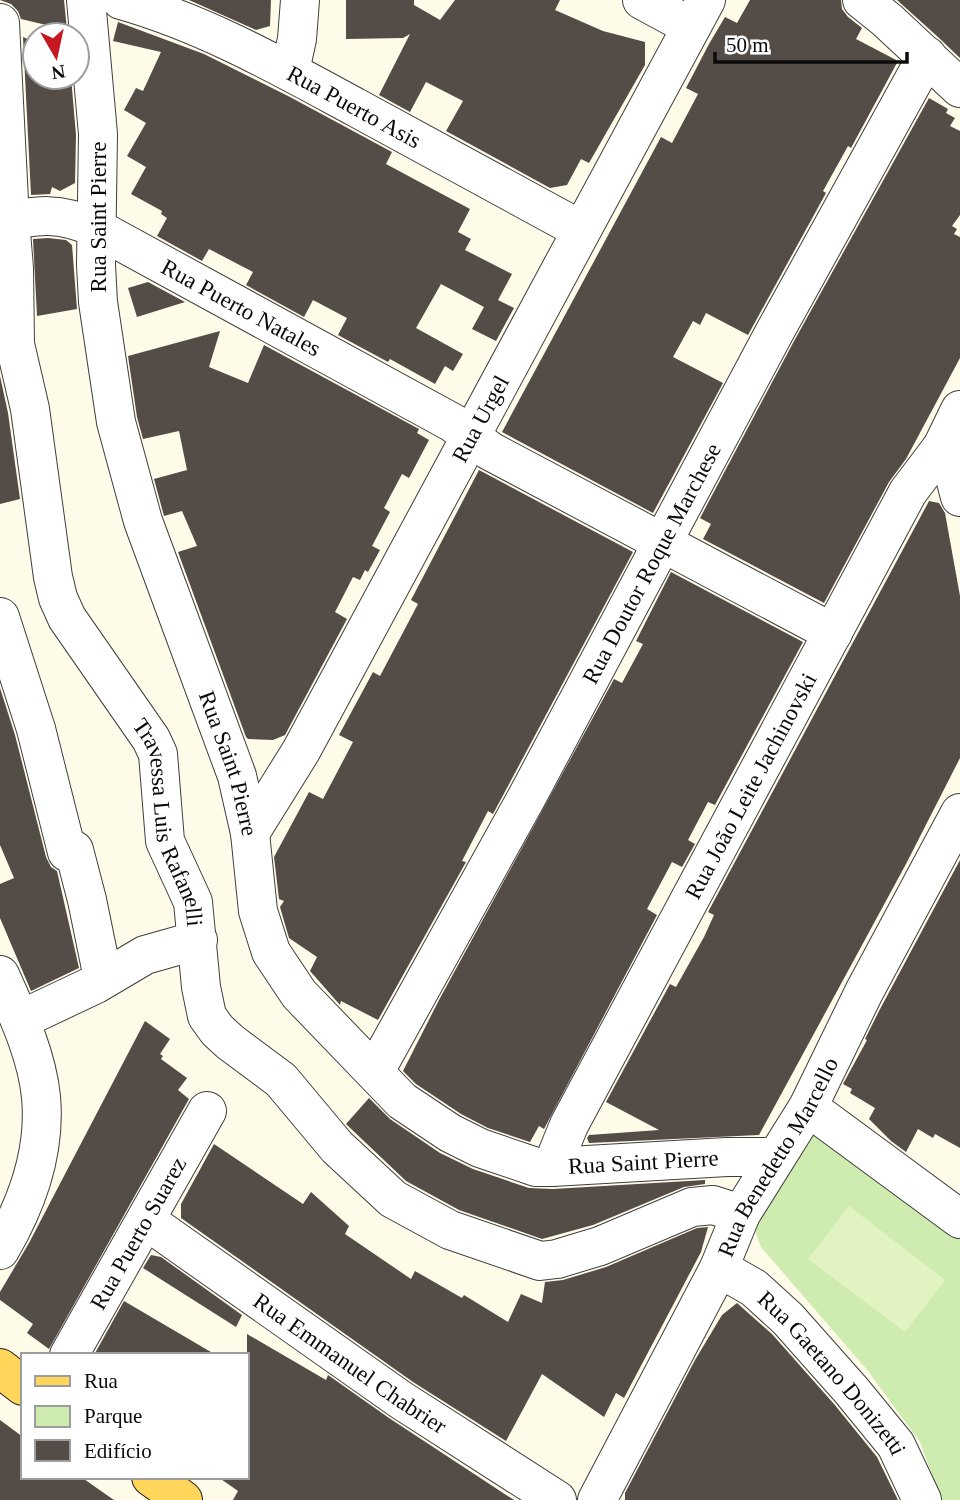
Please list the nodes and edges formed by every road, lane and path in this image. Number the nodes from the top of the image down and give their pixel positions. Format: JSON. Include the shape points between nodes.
{"nodes":[{"id":1,"x":86,"y":0,"type":"edge"},
{"id":2,"x":121,"y":0,"type":"edge"},
{"id":3,"x":300,"y":0,"type":"edge"},
{"id":4,"x":642,"y":0,"type":"edge"},
{"id":5,"x":862,"y":0,"type":"edge"},
{"id":6,"x":698,"y":13,"type":"edge"},
{"id":7,"x":0,"y":23,"type":"edge"},
{"id":8,"x":926,"y":55,"type":"junction"},
{"id":9,"x":290,"y":71,"type":"junction"},
{"id":10,"x":960,"y":88,"type":"edge"},
{"id":11,"x":5,"y":222,"type":"edge"},
{"id":12,"x":96,"y":228,"type":"junction"},
{"id":13,"x":581,"y":230,"type":"junction"},
{"id":14,"x":960,"y":410,"type":"edge"},
{"id":15,"x":471,"y":435,"type":"junction"},
{"id":16,"x":942,"y":447,"type":"junction"},
{"id":17,"x":960,"y":497,"type":"edge"},
{"id":18,"x":663,"y":542,"type":"junction"},
{"id":19,"x":0,"y":617,"type":"edge"},
{"id":20,"x":833,"y":633,"type":"junction"},
{"id":21,"x":960,"y":813,"type":"edge"},
{"id":22,"x":250,"y":833,"type":"junction"},
{"id":23,"x":198,"y":940,"type":"junction"},
{"id":24,"x":0,"y":975,"type":"edge"},
{"id":25,"x":103,"y":978,"type":"junction"},
{"id":26,"x":20,"y":1020,"type":"junction"},
{"id":27,"x":375,"y":1071,"type":"junction"},
{"id":28,"x":808,"y":1107,"type":"junction"},
{"id":29,"x":207,"y":1111,"type":"dead end"},
{"id":30,"x":776,"y":1157,"type":"junction"},
{"id":31,"x":552,"y":1167,"type":"junction"},
{"id":32,"x":741,"y":1214,"type":"junction"},
{"id":33,"x":960,"y":1219,"type":"edge"},
{"id":34,"x":147,"y":1221,"type":"junction"},
{"id":35,"x":0,"y":1250,"type":"edge"},
{"id":36,"x":719,"y":1268,"type":"junction"},
{"id":37,"x":70,"y":1353,"type":"edge"},
{"id":38,"x":0,"y":1368,"type":"edge"},
{"id":39,"x":21,"y":1384,"type":"edge"},
{"id":40,"x":154,"y":1479,"type":"edge"},
{"id":41,"x":183,"y":1500,"type":"edge"},
{"id":42,"x":557,"y":1500,"type":"edge"},
{"id":43,"x":597,"y":1500,"type":"edge"},
{"id":44,"x":922,"y":1500,"type":"edge"}],
"edges":[{"from":1,"to":12,"type":"street","name":"Rua Saint Pierre","via":[[98,134]]},
{"from":2,"to":9,"type":"street","name":"Rua Puerto Asis","via":[[210,32]]},
{"from":3,"to":9,"type":"street"},
{"from":4,"to":6,"type":"street"},
{"from":5,"to":8,"type":"street"},
{"from":6,"to":13,"type":"street","name":"Rua Urgel"},
{"from":7,"to":11,"type":"street","name":"Travessa Luis Rafanelli"},
{"from":8,"to":10,"type":"street"},
{"from":8,"to":18,"type":"street","name":"Rua Doutor Roque Marchese"},
{"from":9,"to":13,"type":"street","name":"Rua Puerto Asis"},
{"from":11,"to":12,"type":"street","name":"Rua Puerto Natales","via":[[58,216]]},
{"from":11,"to":23,"type":"street","name":"Travessa Luis Rafanelli","via":[[15,268],[16,354],[31,413],[58,598],[158,754],[165,841],[193,902]]},
{"from":12,"to":15,"type":"street","name":"Rua Puerto Natales"},
{"from":12,"to":22,"type":"street","name":"Rua Saint Pierre","via":[[103,342],[128,470],[237,776]]},
{"from":13,"to":15,"type":"street","name":"Rua Urgel"},
{"from":14,"to":16,"type":"street","name":"Rua João Leite Jachinovski"},
{"from":15,"to":18,"type":"street","name":"Rua Puerto Natales","via":[[490,451]]},
{"from":15,"to":22,"type":"street","name":"Rua Urgel","via":[[301,751]]},
{"from":16,"to":17,"type":"street"},
{"from":16,"to":20,"type":"street","name":"Rua João Leite Jachinovski","via":[[908,492]]},
{"from":18,"to":20,"type":"street","name":"Rua Puerto Natales"},
{"from":18,"to":27,"type":"street","name":"Rua Doutor Roque Marchese"},
{"from":19,"to":25,"type":"street","via":[[36,729],[67,852],[74,850]]},
{"from":20,"to":31,"type":"street","name":"Rua João Leite Jachinovski","via":[[569,1125]]},
{"from":21,"to":28,"type":"street","name":"Rua Benedetto Marcello"},
{"from":22,"to":27,"type":"street","name":"Rua Saint Pierre","via":[[258,911],[271,953],[299,993]]},
{"from":23,"to":25,"type":"street","via":[[145,955]]},
{"from":23,"to":32,"type":"street","name":"Travessa Luis Rafanelli","via":[[207,1016],[217,1030],[281,1080],[369,1179],[393,1199],[450,1230],[547,1261],[600,1246],[692,1208],[713,1205]]},
{"from":24,"to":26,"type":"street"},
{"from":25,"to":26,"type":"street"},
{"from":26,"to":35,"type":"street","via":[[38,1077],[42,1112],[32,1179]]},
{"from":27,"to":31,"type":"street","name":"Rua Saint Pierre","via":[[402,1101],[460,1138],[508,1160]]},
{"from":28,"to":30,"type":"street","name":"Rua Benedetto Marcello"},
{"from":28,"to":33,"type":"street"},
{"from":29,"to":34,"type":"street","name":"Rua Puerto Suarez"},
{"from":30,"to":31,"type":"street","name":"Rua Saint Pierre"},
{"from":30,"to":32,"type":"street","name":"Rua Benedetto Marcello"},
{"from":32,"to":36,"type":"street","name":"Rua Benedetto Marcello"},
{"from":34,"to":37,"type":"street","name":"Rua Puerto Suarez"},
{"from":34,"to":42,"type":"street","name":"Rua Emmanuel Chabrier","via":[[401,1400]]},
{"from":36,"to":43,"type":"street","name":"Rua Benedetto Marcello"},
{"from":36,"to":44,"type":"street","name":"Rua Gaetano Donizetti","via":[[754,1288],[788,1319],[851,1390],[896,1445]]},
{"from":38,"to":39,"type":"main road"},
{"from":40,"to":41,"type":"main road"}]}
